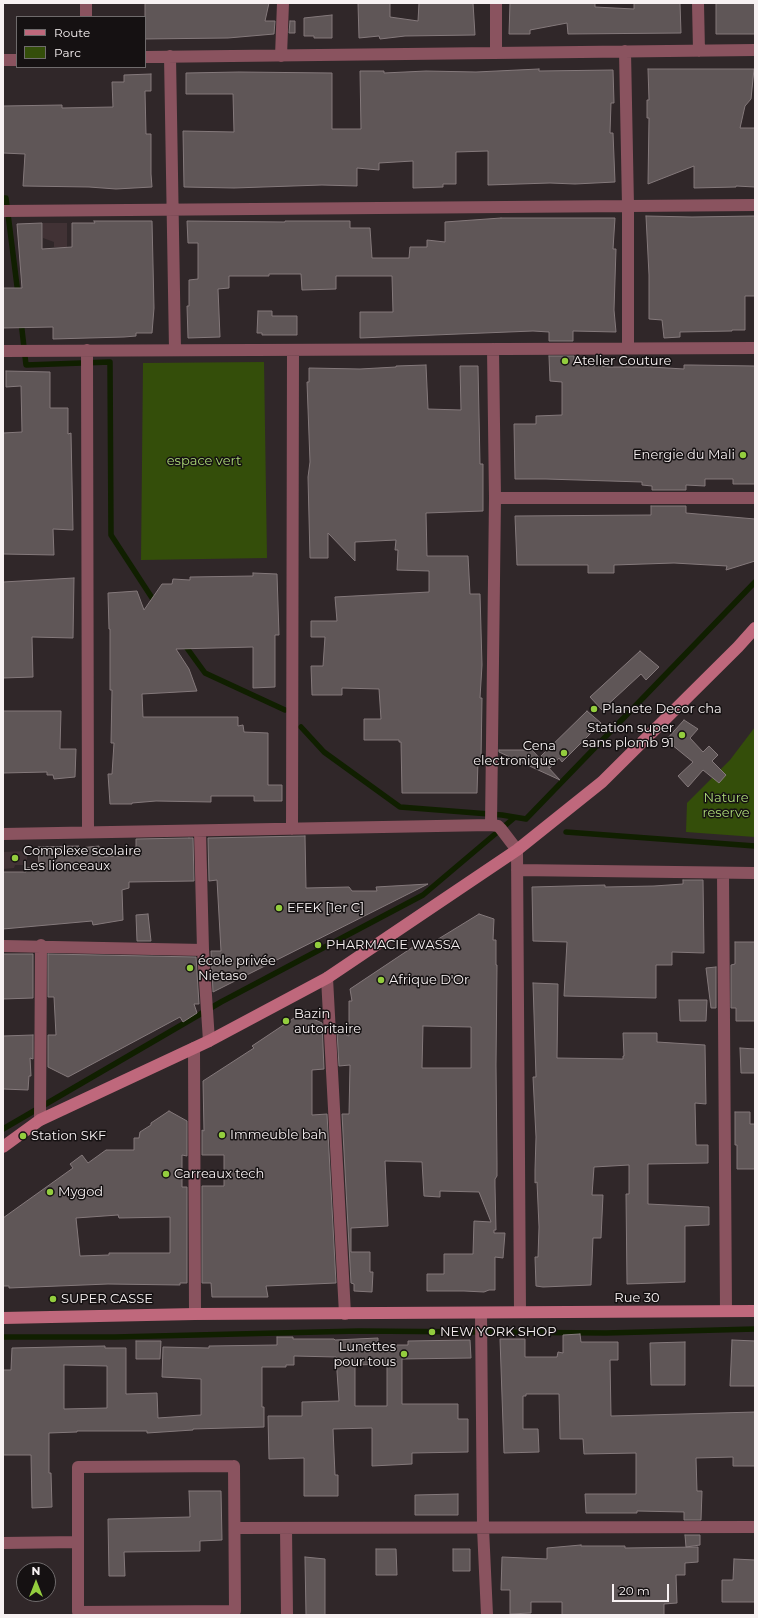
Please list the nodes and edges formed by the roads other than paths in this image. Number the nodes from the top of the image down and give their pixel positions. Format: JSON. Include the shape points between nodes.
{"nodes":[{"id":1,"x":86,"y":3,"type":"edge"},
{"id":2,"x":283,"y":3,"type":"edge"},
{"id":3,"x":496,"y":3,"type":"edge"},
{"id":4,"x":698,"y":3,"type":"edge"},
{"id":5,"x":86,"y":16,"type":"edge"},
{"id":6,"x":699,"y":50,"type":"junction"},
{"id":7,"x":755,"y":50,"type":"edge"},
{"id":8,"x":625,"y":51,"type":"junction"},
{"id":9,"x":496,"y":53,"type":"junction"},
{"id":10,"x":170,"y":56,"type":"junction"},
{"id":11,"x":281,"y":56,"type":"junction"},
{"id":12,"x":146,"y":57,"type":"edge"},
{"id":13,"x":3,"y":60,"type":"edge"},
{"id":14,"x":16,"y":60,"type":"edge"},
{"id":15,"x":755,"y":205,"type":"edge"},
{"id":16,"x":628,"y":206,"type":"junction"},
{"id":17,"x":172,"y":210,"type":"junction"},
{"id":18,"x":3,"y":212,"type":"edge"},
{"id":19,"x":628,"y":348,"type":"junction"},
{"id":20,"x":755,"y":348,"type":"edge"},
{"id":21,"x":493,"y":349,"type":"junction"},
{"id":22,"x":87,"y":350,"type":"junction"},
{"id":23,"x":174,"y":350,"type":"junction"},
{"id":24,"x":293,"y":350,"type":"junction"},
{"id":25,"x":3,"y":351,"type":"edge"},
{"id":26,"x":495,"y":498,"type":"junction"},
{"id":27,"x":755,"y":498,"type":"edge"},
{"id":28,"x":755,"y":628,"type":"edge"},
{"id":29,"x":491,"y":824,"type":"junction"},
{"id":30,"x":292,"y":829,"type":"junction"},
{"id":31,"x":200,"y":831,"type":"junction"},
{"id":32,"x":88,"y":832,"type":"junction"},
{"id":33,"x":3,"y":834,"type":"edge"},
{"id":34,"x":517,"y":850,"type":"junction"},
{"id":35,"x":517,"y":870,"type":"junction"},
{"id":36,"x":723,"y":873,"type":"junction"},
{"id":37,"x":755,"y":873,"type":"edge"},
{"id":38,"x":41,"y":945,"type":"junction"},
{"id":39,"x":3,"y":946,"type":"edge"},
{"id":40,"x":203,"y":950,"type":"junction"},
{"id":41,"x":327,"y":978,"type":"junction"},
{"id":42,"x":208,"y":1042,"type":"junction"},
{"id":43,"x":194,"y":1048,"type":"junction"},
{"id":44,"x":40,"y":1120,"type":"junction"},
{"id":45,"x":3,"y":1147,"type":"edge"},
{"id":46,"x":726,"y":1311,"type":"junction"},
{"id":47,"x":755,"y":1311,"type":"edge"},
{"id":48,"x":520,"y":1312,"type":"junction"},
{"id":49,"x":481,"y":1313,"type":"junction"},
{"id":50,"x":195,"y":1314,"type":"junction"},
{"id":51,"x":345,"y":1314,"type":"junction"},
{"id":52,"x":3,"y":1318,"type":"edge"},
{"id":53,"x":755,"y":1527,"type":"edge"},
{"id":54,"x":234,"y":1528,"type":"junction"},
{"id":55,"x":286,"y":1528,"type":"junction"},
{"id":56,"x":483,"y":1528,"type":"junction"},
{"id":57,"x":78,"y":1542,"type":"junction"},
{"id":58,"x":3,"y":1543,"type":"edge"},
{"id":59,"x":287,"y":1615,"type":"edge"},
{"id":60,"x":486,"y":1615,"type":"edge"}],
"edges":[{"from":1,"to":5,"type":"street"},
{"from":2,"to":11,"type":"street"},
{"from":3,"to":9,"type":"street"},
{"from":4,"to":6,"type":"street"},
{"from":6,"to":7,"type":"street"},
{"from":6,"to":8,"type":"street"},
{"from":8,"to":9,"type":"street"},
{"from":8,"to":16,"type":"street"},
{"from":9,"to":11,"type":"street"},
{"from":10,"to":11,"type":"street"},
{"from":10,"to":12,"type":"street"},
{"from":10,"to":17,"type":"street"},
{"from":13,"to":14,"type":"street"},
{"from":15,"to":16,"type":"street"},
{"from":16,"to":17,"type":"street"},
{"from":16,"to":19,"type":"street"},
{"from":17,"to":18,"type":"street"},
{"from":17,"to":23,"type":"street"},
{"from":19,"to":20,"type":"street"},
{"from":19,"to":21,"type":"street"},
{"from":21,"to":24,"type":"street"},
{"from":21,"to":26,"type":"street"},
{"from":22,"to":23,"type":"street"},
{"from":22,"to":25,"type":"street"},
{"from":22,"to":32,"type":"street"},
{"from":23,"to":24,"type":"street"},
{"from":24,"to":30,"type":"street"},
{"from":26,"to":27,"type":"street"},
{"from":26,"to":29,"type":"street"},
{"from":28,"to":34,"type":"street","via":[[733,653],[602,782]]},
{"from":29,"to":30,"type":"street"},
{"from":29,"to":34,"type":"street","via":[[498,826]]},
{"from":30,"to":31,"type":"street"},
{"from":31,"to":32,"type":"street"},
{"from":31,"to":40,"type":"street"},
{"from":32,"to":33,"type":"street"},
{"from":34,"to":35,"type":"street"},
{"from":34,"to":41,"type":"street"},
{"from":35,"to":36,"type":"street"},
{"from":35,"to":48,"type":"street"},
{"from":36,"to":37,"type":"street"},
{"from":36,"to":46,"type":"street"},
{"from":38,"to":39,"type":"street"},
{"from":38,"to":40,"type":"street"},
{"from":38,"to":44,"type":"street"},
{"from":40,"to":42,"type":"street"},
{"from":41,"to":42,"type":"street"},
{"from":41,"to":51,"type":"street"},
{"from":42,"to":43,"type":"street"},
{"from":43,"to":44,"type":"street"},
{"from":43,"to":50,"type":"street"},
{"from":44,"to":45,"type":"street"},
{"from":46,"to":47,"type":"street","name":"Rue 30"},
{"from":46,"to":48,"type":"street","name":"Rue 30"},
{"from":48,"to":49,"type":"street","name":"Rue 30"},
{"from":49,"to":51,"type":"street","name":"Rue 30"},
{"from":49,"to":56,"type":"street"},
{"from":50,"to":51,"type":"street","name":"Rue 30"},
{"from":50,"to":52,"type":"street","name":"Rue 30"},
{"from":53,"to":56,"type":"street"},
{"from":54,"to":55,"type":"street"},
{"from":54,"to":57,"type":"street","via":[[234,1466],[78,1467]]},
{"from":54,"to":57,"type":"street","via":[[234,1611],[78,1612]]},
{"from":55,"to":56,"type":"street"},
{"from":55,"to":59,"type":"street"},
{"from":56,"to":60,"type":"street"},
{"from":57,"to":58,"type":"street"}]}
